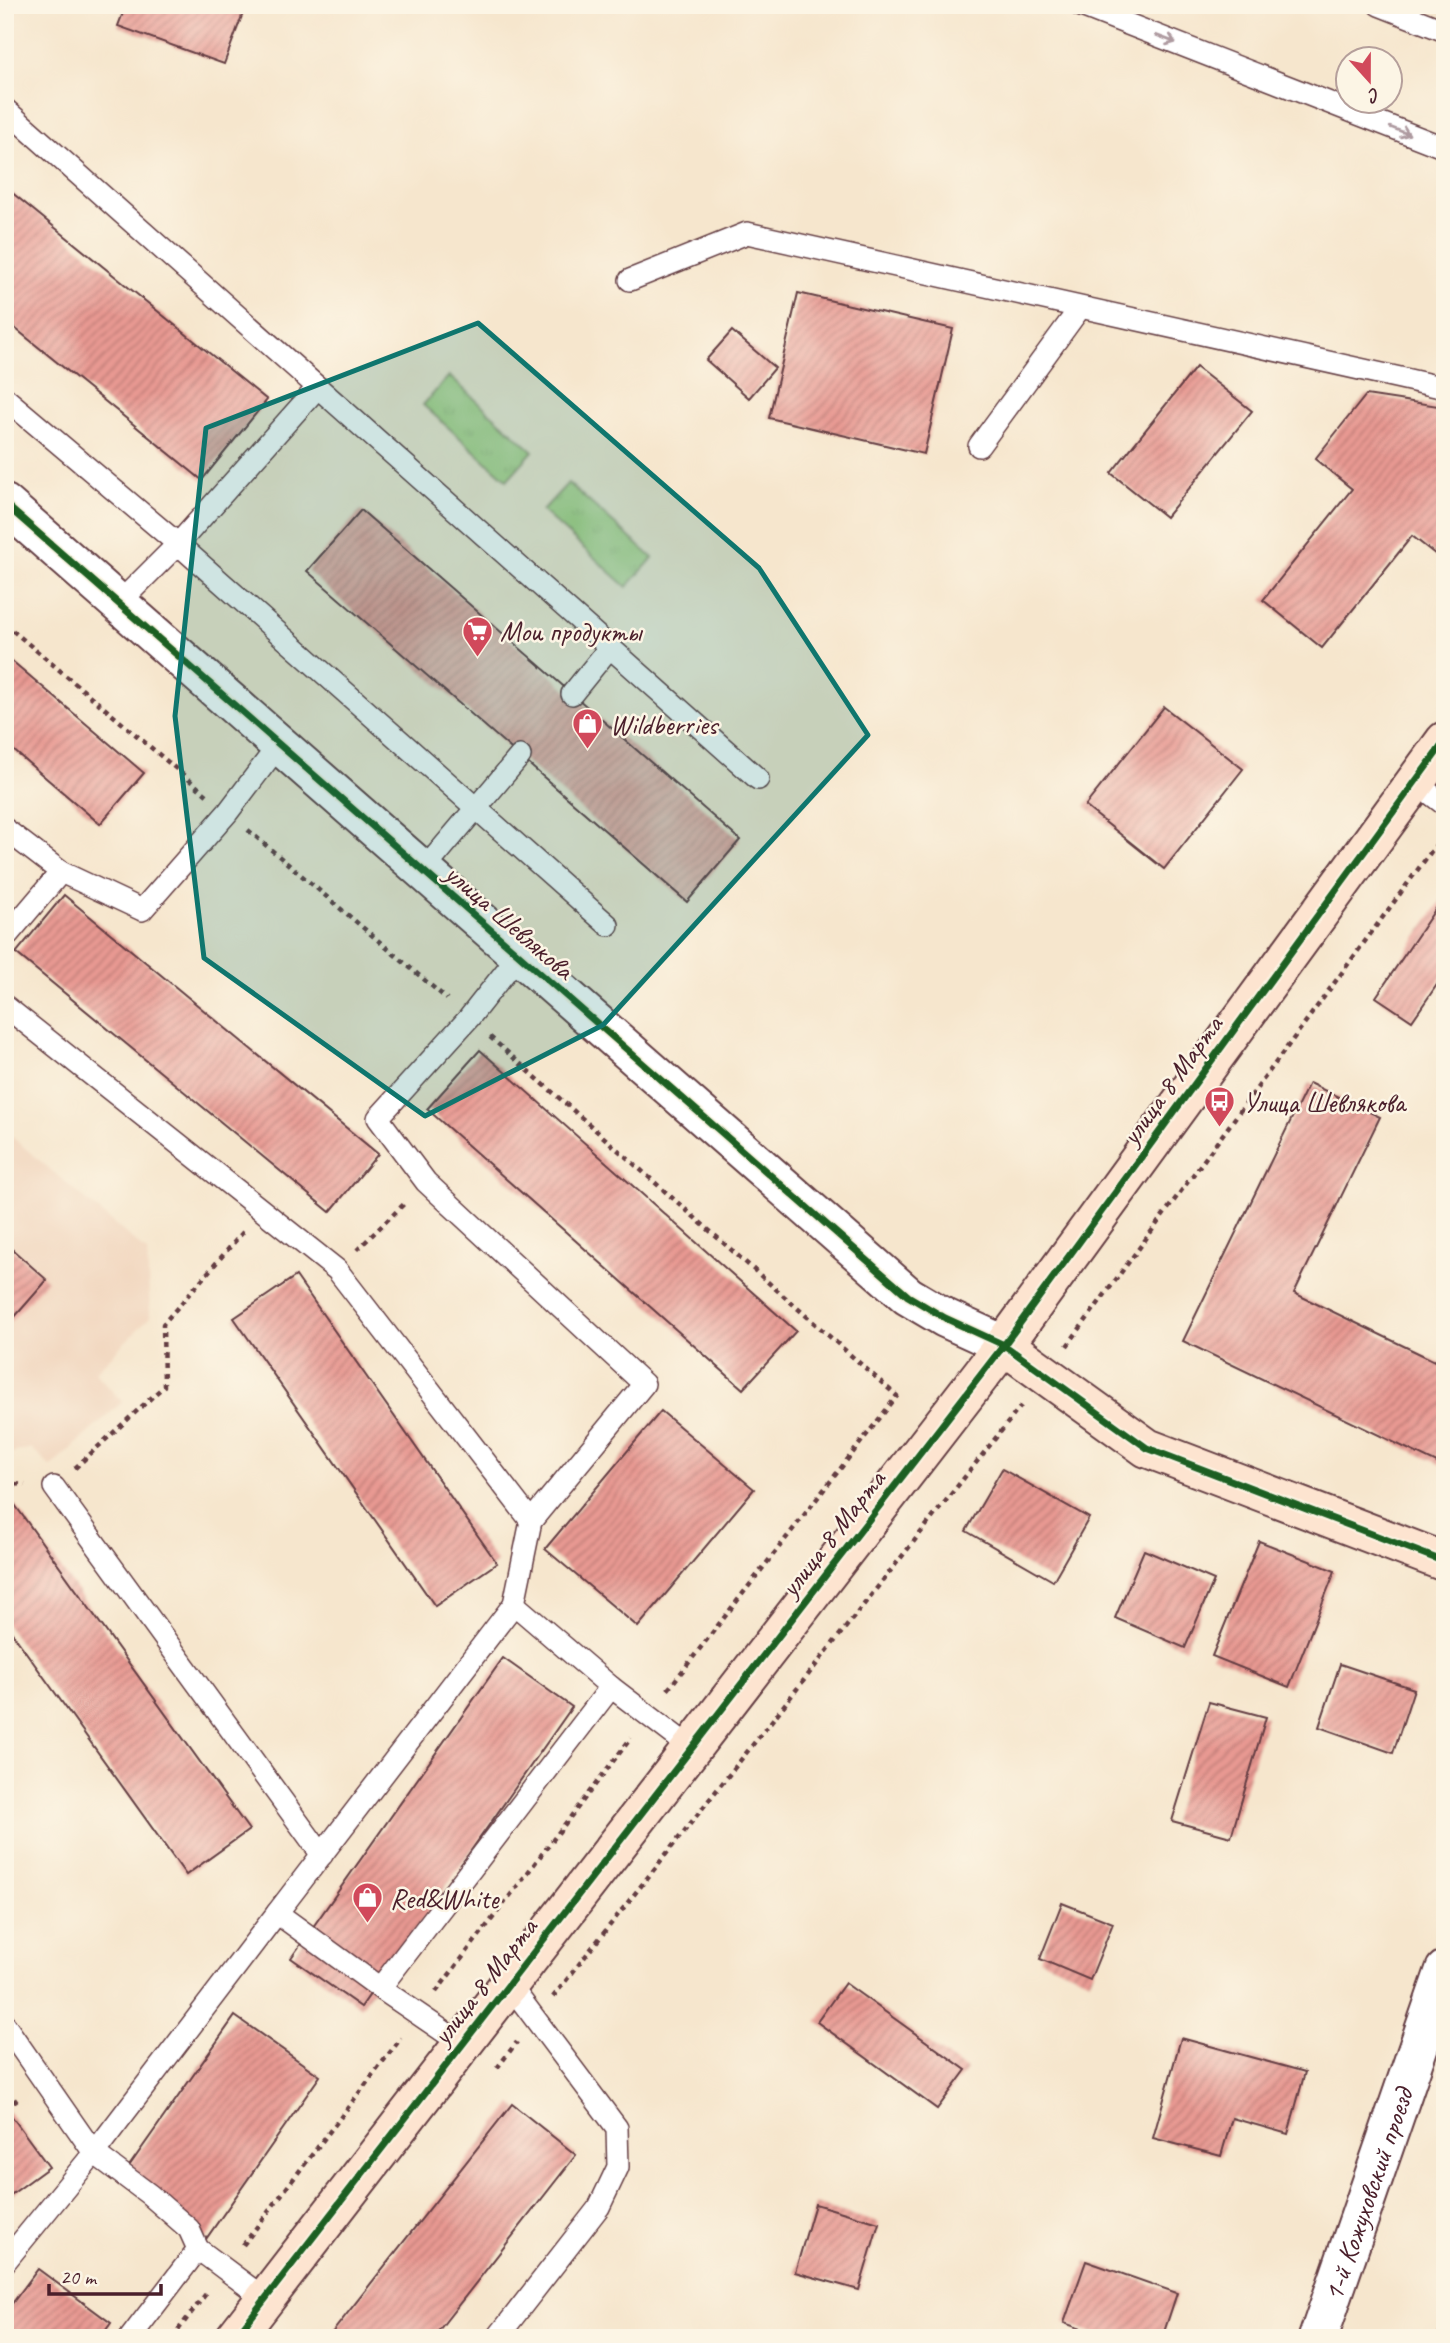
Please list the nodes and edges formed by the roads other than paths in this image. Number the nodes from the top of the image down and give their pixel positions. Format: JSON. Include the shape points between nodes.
{"nodes":[{"id":1,"x":1079,"y":5,"type":"edge"},
{"id":2,"x":1379,"y":5,"type":"edge"},
{"id":3,"x":1445,"y":31,"type":"edge"},
{"id":4,"x":5,"y":109,"type":"edge"},
{"id":5,"x":1445,"y":148,"type":"edge"},
{"id":6,"x":631,"y":280,"type":"dead end"},
{"id":7,"x":1080,"y":307,"type":"junction"},
{"id":8,"x":318,"y":387,"type":"junction"},
{"id":9,"x":1445,"y":388,"type":"edge"},
{"id":10,"x":5,"y":398,"type":"edge"},
{"id":11,"x":979,"y":446,"type":"dead end"},
{"id":12,"x":5,"y":504,"type":"edge"},
{"id":13,"x":178,"y":544,"type":"junction"},
{"id":14,"x":120,"y":602,"type":"junction"},
{"id":15,"x":610,"y":647,"type":"junction"},
{"id":16,"x":572,"y":694,"type":"dead end"},
{"id":17,"x":1445,"y":741,"type":"edge"},
{"id":18,"x":278,"y":746,"type":"junction"},
{"id":19,"x":520,"y":756,"type":"dead end"},
{"id":20,"x":758,"y":779,"type":"dead end"},
{"id":21,"x":1415,"y":782,"type":"junction"},
{"id":22,"x":1445,"y":805,"type":"edge"},
{"id":23,"x":476,"y":809,"type":"junction"},
{"id":24,"x":5,"y":830,"type":"edge"},
{"id":25,"x":61,"y":872,"type":"junction"},
{"id":26,"x":422,"y":872,"type":"junction"},
{"id":27,"x":608,"y":925,"type":"dead end"},
{"id":28,"x":5,"y":937,"type":"edge"},
{"id":29,"x":519,"y":956,"type":"junction"},
{"id":30,"x":5,"y":1006,"type":"edge"},
{"id":31,"x":1004,"y":1345,"type":"junction"},
{"id":32,"x":54,"y":1488,"type":"road end"},
{"id":33,"x":531,"y":1521,"type":"junction"},
{"id":34,"x":1445,"y":1562,"type":"edge"},
{"id":35,"x":514,"y":1604,"type":"junction"},
{"id":36,"x":611,"y":1687,"type":"junction"},
{"id":37,"x":691,"y":1748,"type":"junction"},
{"id":38,"x":322,"y":1855,"type":"junction"},
{"id":39,"x":277,"y":1913,"type":"junction"},
{"id":40,"x":1445,"y":1970,"type":"edge"},
{"id":41,"x":509,"y":1984,"type":"junction"},
{"id":42,"x":380,"y":1989,"type":"junction"},
{"id":43,"x":5,"y":2025,"type":"edge"},
{"id":44,"x":462,"y":2044,"type":"junction"},
{"id":45,"x":94,"y":2153,"type":"junction"},
{"id":46,"x":198,"y":2249,"type":"junction"},
{"id":47,"x":5,"y":2262,"type":"edge"},
{"id":48,"x":265,"y":2299,"type":"junction"},
{"id":49,"x":130,"y":2338,"type":"edge"},
{"id":50,"x":235,"y":2338,"type":"edge"},
{"id":51,"x":497,"y":2338,"type":"edge"},
{"id":52,"x":1318,"y":2338,"type":"edge"}],
"edges":[{"from":1,"to":5,"type":"lane","one_way":true},
{"from":2,"to":3,"type":"lane"},
{"from":4,"to":8,"type":"lane"},
{"from":6,"to":7,"type":"lane","via":[[747,233]]},
{"from":7,"to":9,"type":"lane"},
{"from":7,"to":11,"type":"lane"},
{"from":8,"to":13,"type":"lane"},
{"from":8,"to":15,"type":"lane"},
{"from":10,"to":13,"type":"lane"},
{"from":12,"to":14,"type":"street","name":"улица Шевлякова"},
{"from":13,"to":14,"type":"lane"},
{"from":13,"to":23,"type":"lane"},
{"from":14,"to":18,"type":"street","name":"улица Шевлякова"},
{"from":15,"to":16,"type":"lane"},
{"from":15,"to":20,"type":"lane"},
{"from":17,"to":21,"type":"street","name":"улица 8 Марта"},
{"from":18,"to":25,"type":"lane","via":[[142,911]]},
{"from":18,"to":26,"type":"street","name":"улица Шевлякова"},
{"from":19,"to":23,"type":"lane"},
{"from":21,"to":22,"type":"lane"},
{"from":21,"to":31,"type":"street","name":"улица 8 Марта"},
{"from":23,"to":26,"type":"lane"},
{"from":23,"to":27,"type":"lane"},
{"from":24,"to":25,"type":"lane"},
{"from":25,"to":28,"type":"lane"},
{"from":26,"to":29,"type":"street","name":"улица Шевлякова"},
{"from":29,"to":31,"type":"street","name":"улица Шевлякова","via":[[908,1296]]},
{"from":29,"to":33,"type":"lane","via":[[378,1118],[426,1182],[644,1384]]},
{"from":30,"to":33,"type":"lane","via":[[337,1270]]},
{"from":31,"to":34,"type":"street","via":[[1147,1448]]},
{"from":31,"to":37,"type":"street","name":"улица 8 Марта"},
{"from":32,"to":38,"type":"lane"},
{"from":33,"to":35,"type":"lane"},
{"from":35,"to":36,"type":"lane"},
{"from":35,"to":38,"type":"lane"},
{"from":36,"to":37,"type":"lane"},
{"from":36,"to":42,"type":"lane"},
{"from":37,"to":41,"type":"street","name":"улица 8 Марта"},
{"from":38,"to":39,"type":"lane"},
{"from":39,"to":42,"type":"lane"},
{"from":39,"to":45,"type":"lane"},
{"from":40,"to":52,"type":"street","name":"1-й Кожуховский проезд"},
{"from":41,"to":44,"type":"street","name":"улица 8 Марта"},
{"from":41,"to":51,"type":"lane","via":[[617,2127],[618,2167],[599,2207]]},
{"from":42,"to":44,"type":"lane"},
{"from":43,"to":45,"type":"lane"},
{"from":44,"to":48,"type":"street","name":"улица 8 Марта"},
{"from":45,"to":46,"type":"lane","via":[[189,2229]]},
{"from":45,"to":47,"type":"lane"},
{"from":46,"to":48,"type":"lane"},
{"from":46,"to":49,"type":"lane"},
{"from":48,"to":50,"type":"street","name":"улица 8 Марта"}]}
